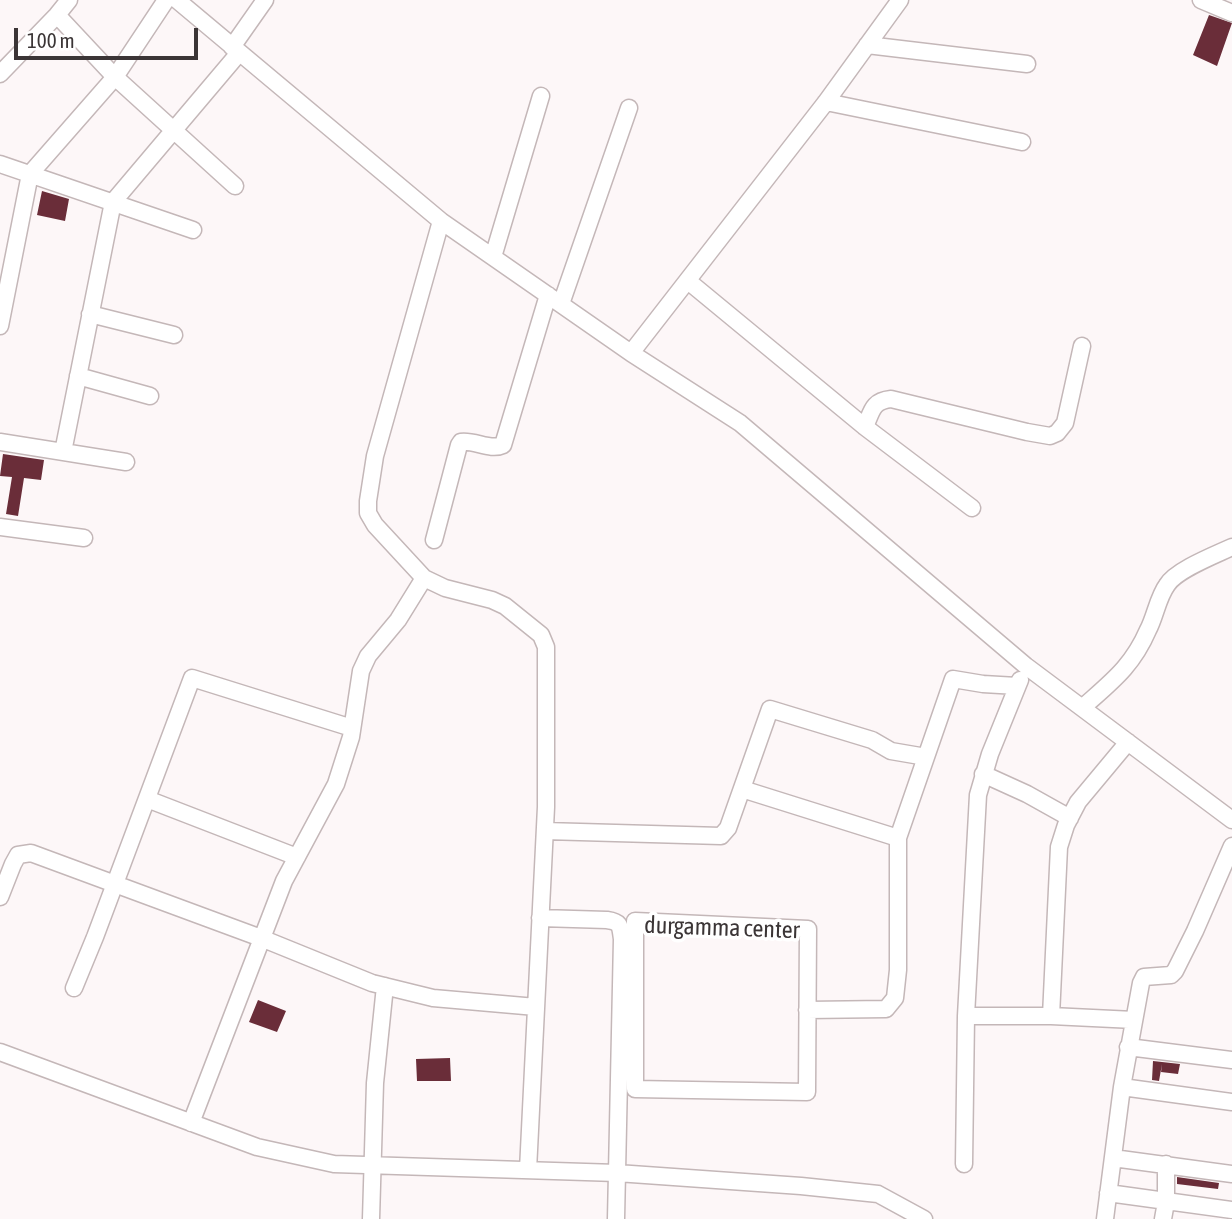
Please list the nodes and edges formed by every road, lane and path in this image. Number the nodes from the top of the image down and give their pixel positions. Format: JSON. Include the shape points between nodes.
{"nodes":[{"id":1,"x":69,"y":0,"type":"edge"},
{"id":2,"x":166,"y":0,"type":"edge"},
{"id":3,"x":177,"y":0,"type":"edge"},
{"id":4,"x":265,"y":0,"type":"edge"},
{"id":5,"x":900,"y":0,"type":"edge"},
{"id":6,"x":1201,"y":0,"type":"edge"},
{"id":7,"x":1232,"y":13,"type":"edge"},
{"id":8,"x":57,"y":15,"type":"junction"},
{"id":9,"x":867,"y":46,"type":"junction"},
{"id":10,"x":236,"y":50,"type":"junction"},
{"id":11,"x":1027,"y":64,"type":"dead end"},
{"id":12,"x":0,"y":74,"type":"edge"},
{"id":13,"x":114,"y":77,"type":"junction"},
{"id":14,"x":541,"y":96,"type":"dead end"},
{"id":15,"x":825,"y":102,"type":"junction"},
{"id":16,"x":629,"y":108,"type":"dead end"},
{"id":17,"x":173,"y":131,"type":"junction"},
{"id":18,"x":1022,"y":142,"type":"dead end"},
{"id":19,"x":0,"y":164,"type":"edge"},
{"id":20,"x":30,"y":174,"type":"junction"},
{"id":21,"x":235,"y":186,"type":"dead end"},
{"id":22,"x":113,"y":202,"type":"junction"},
{"id":23,"x":441,"y":220,"type":"junction"},
{"id":24,"x":193,"y":230,"type":"dead end"},
{"id":25,"x":493,"y":257,"type":"junction"},
{"id":26,"x":688,"y":281,"type":"junction"},
{"id":27,"x":554,"y":300,"type":"junction"},
{"id":28,"x":90,"y":314,"type":"junction"},
{"id":29,"x":0,"y":326,"type":"edge"},
{"id":30,"x":174,"y":335,"type":"dead end"},
{"id":31,"x":1082,"y":346,"type":"dead end"},
{"id":32,"x":631,"y":353,"type":"junction"},
{"id":33,"x":78,"y":376,"type":"junction"},
{"id":34,"x":150,"y":396,"type":"dead end"},
{"id":35,"x":865,"y":427,"type":"junction"},
{"id":36,"x":0,"y":442,"type":"edge"},
{"id":37,"x":62,"y":452,"type":"junction"},
{"id":38,"x":126,"y":462,"type":"dead end"},
{"id":39,"x":972,"y":508,"type":"dead end"},
{"id":40,"x":0,"y":527,"type":"edge"},
{"id":41,"x":84,"y":538,"type":"dead end"},
{"id":42,"x":434,"y":540,"type":"dead end"},
{"id":43,"x":1232,"y":547,"type":"edge"},
{"id":44,"x":424,"y":578,"type":"junction"},
{"id":45,"x":1026,"y":666,"type":"junction"},
{"id":46,"x":1017,"y":686,"type":"junction"},
{"id":47,"x":1082,"y":708,"type":"junction"},
{"id":48,"x":352,"y":728,"type":"junction"},
{"id":49,"x":1128,"y":742,"type":"junction"},
{"id":50,"x":926,"y":757,"type":"junction"},
{"id":51,"x":983,"y":774,"type":"junction"},
{"id":52,"x":742,"y":789,"type":"junction"},
{"id":53,"x":146,"y":799,"type":"junction"},
{"id":54,"x":1070,"y":818,"type":"junction"},
{"id":55,"x":1232,"y":820,"type":"edge"},
{"id":56,"x":545,"y":831,"type":"junction"},
{"id":57,"x":898,"y":838,"type":"junction"},
{"id":58,"x":1232,"y":846,"type":"edge"},
{"id":59,"x":297,"y":857,"type":"junction"},
{"id":60,"x":115,"y":884,"type":"junction"},
{"id":61,"x":0,"y":897,"type":"edge"},
{"id":62,"x":540,"y":918,"type":"junction"},
{"id":63,"x":261,"y":938,"type":"junction"},
{"id":64,"x":384,"y":986,"type":"junction"},
{"id":65,"x":74,"y":988,"type":"dead end"},
{"id":66,"x":536,"y":1007,"type":"junction"},
{"id":67,"x":807,"y":1010,"type":"junction"},
{"id":68,"x":966,"y":1016,"type":"junction"},
{"id":69,"x":1051,"y":1016,"type":"junction"},
{"id":70,"x":1134,"y":1020,"type":"junction"},
{"id":71,"x":1128,"y":1047,"type":"junction"},
{"id":72,"x":0,"y":1052,"type":"edge"},
{"id":73,"x":1232,"y":1060,"type":"edge"},
{"id":74,"x":1122,"y":1087,"type":"junction"},
{"id":75,"x":1232,"y":1102,"type":"edge"},
{"id":76,"x":191,"y":1122,"type":"junction"},
{"id":77,"x":1113,"y":1158,"type":"junction"},
{"id":78,"x":964,"y":1164,"type":"dead end"},
{"id":79,"x":1166,"y":1164,"type":"junction"},
{"id":80,"x":372,"y":1165,"type":"junction"},
{"id":81,"x":528,"y":1170,"type":"junction"},
{"id":82,"x":617,"y":1173,"type":"junction"},
{"id":83,"x":1232,"y":1174,"type":"edge"},
{"id":84,"x":1108,"y":1193,"type":"junction"},
{"id":85,"x":1166,"y":1202,"type":"junction"},
{"id":86,"x":1232,"y":1210,"type":"edge"},
{"id":87,"x":371,"y":1219,"type":"edge"},
{"id":88,"x":616,"y":1219,"type":"edge"},
{"id":89,"x":924,"y":1219,"type":"edge"},
{"id":90,"x":1105,"y":1219,"type":"edge"},
{"id":91,"x":1163,"y":1219,"type":"edge"}],
"edges":[{"from":1,"to":8,"type":"street"},
{"from":2,"to":13,"type":"street"},
{"from":3,"to":10,"type":"street"},
{"from":4,"to":10,"type":"street"},
{"from":5,"to":9,"type":"street"},
{"from":6,"to":7,"type":"street"},
{"from":8,"to":12,"type":"street"},
{"from":8,"to":13,"type":"street"},
{"from":9,"to":11,"type":"street"},
{"from":9,"to":15,"type":"street"},
{"from":10,"to":17,"type":"street"},
{"from":10,"to":23,"type":"street"},
{"from":13,"to":17,"type":"street"},
{"from":13,"to":20,"type":"street"},
{"from":14,"to":25,"type":"street"},
{"from":15,"to":18,"type":"street"},
{"from":15,"to":26,"type":"street"},
{"from":16,"to":27,"type":"street"},
{"from":17,"to":21,"type":"street"},
{"from":17,"to":22,"type":"street"},
{"from":19,"to":20,"type":"street"},
{"from":20,"to":22,"type":"street"},
{"from":20,"to":29,"type":"street"},
{"from":22,"to":24,"type":"street"},
{"from":22,"to":28,"type":"street"},
{"from":23,"to":25,"type":"street"},
{"from":23,"to":44,"type":"street","via":[[375,456],[368,501],[375,525]]},
{"from":25,"to":27,"type":"street"},
{"from":26,"to":32,"type":"street"},
{"from":26,"to":35,"type":"street"},
{"from":27,"to":32,"type":"street"},
{"from":27,"to":42,"type":"street","via":[[503,445],[497,448],[467,441],[459,445]]},
{"from":28,"to":30,"type":"street"},
{"from":28,"to":33,"type":"street"},
{"from":31,"to":35,"type":"street","via":[[1065,423],[1051,436],[891,399],[875,404]]},
{"from":32,"to":45,"type":"street","via":[[740,423]]},
{"from":33,"to":34,"type":"street"},
{"from":33,"to":37,"type":"street"},
{"from":35,"to":39,"type":"street"},
{"from":36,"to":37,"type":"street"},
{"from":37,"to":38,"type":"street"},
{"from":40,"to":41,"type":"street"},
{"from":43,"to":47,"type":"street","via":[[1177,574],[1166,585],[1135,657]]},
{"from":44,"to":48,"type":"street","via":[[368,656],[361,671]]},
{"from":44,"to":56,"type":"street","via":[[445,589],[505,606],[541,635],[546,647]]},
{"from":45,"to":46,"type":"street"},
{"from":45,"to":47,"type":"street"},
{"from":46,"to":50,"type":"street","via":[[953,679]]},
{"from":46,"to":51,"type":"street"},
{"from":47,"to":49,"type":"street"},
{"from":48,"to":53,"type":"street","via":[[192,678]]},
{"from":48,"to":59,"type":"street","via":[[336,784]]},
{"from":49,"to":54,"type":"street"},
{"from":49,"to":55,"type":"street"},
{"from":50,"to":52,"type":"street","via":[[891,751],[872,740],[770,709]]},
{"from":50,"to":57,"type":"street"},
{"from":51,"to":54,"type":"street"},
{"from":51,"to":68,"type":"street","via":[[978,795]]},
{"from":52,"to":56,"type":"street","via":[[721,836]]},
{"from":52,"to":57,"type":"street"},
{"from":53,"to":59,"type":"street"},
{"from":53,"to":60,"type":"street"},
{"from":54,"to":69,"type":"street","via":[[1059,847]]},
{"from":56,"to":62,"type":"street"},
{"from":57,"to":67,"type":"street","via":[[895,998],[887,1009]]},
{"from":58,"to":70,"type":"street","via":[[1175,971],[1144,977]]},
{"from":59,"to":63,"type":"street"},
{"from":60,"to":61,"type":"street","via":[[26,853],[18,855]]},
{"from":60,"to":63,"type":"street"},
{"from":60,"to":65,"type":"street"},
{"from":62,"to":66,"type":"street"},
{"from":62,"to":82,"type":"street","via":[[607,920],[620,926]]},
{"from":63,"to":64,"type":"street"},
{"from":63,"to":76,"type":"street"},
{"from":64,"to":66,"type":"street","via":[[433,998]]},
{"from":64,"to":80,"type":"street"},
{"from":66,"to":81,"type":"street"},
{"from":67,"to":67,"type":"street","name":"durgamma center","via":[[808,929],[635,921],[635,1089],[807,1092]]},
{"from":68,"to":69,"type":"street"},
{"from":68,"to":78,"type":"street"},
{"from":69,"to":70,"type":"street"},
{"from":70,"to":71,"type":"street"},
{"from":71,"to":73,"type":"street"},
{"from":71,"to":74,"type":"street"},
{"from":72,"to":76,"type":"street"},
{"from":74,"to":75,"type":"street"},
{"from":74,"to":77,"type":"street"},
{"from":76,"to":80,"type":"street","via":[[257,1147],[334,1164]]},
{"from":77,"to":79,"type":"street"},
{"from":77,"to":84,"type":"street"},
{"from":79,"to":83,"type":"street"},
{"from":79,"to":85,"type":"street"},
{"from":80,"to":81,"type":"street"},
{"from":80,"to":87,"type":"street"},
{"from":81,"to":82,"type":"street"},
{"from":82,"to":88,"type":"street"},
{"from":82,"to":89,"type":"street","via":[[878,1194]]},
{"from":84,"to":85,"type":"street"},
{"from":84,"to":90,"type":"street"},
{"from":85,"to":86,"type":"street"},
{"from":85,"to":91,"type":"street"}]}
